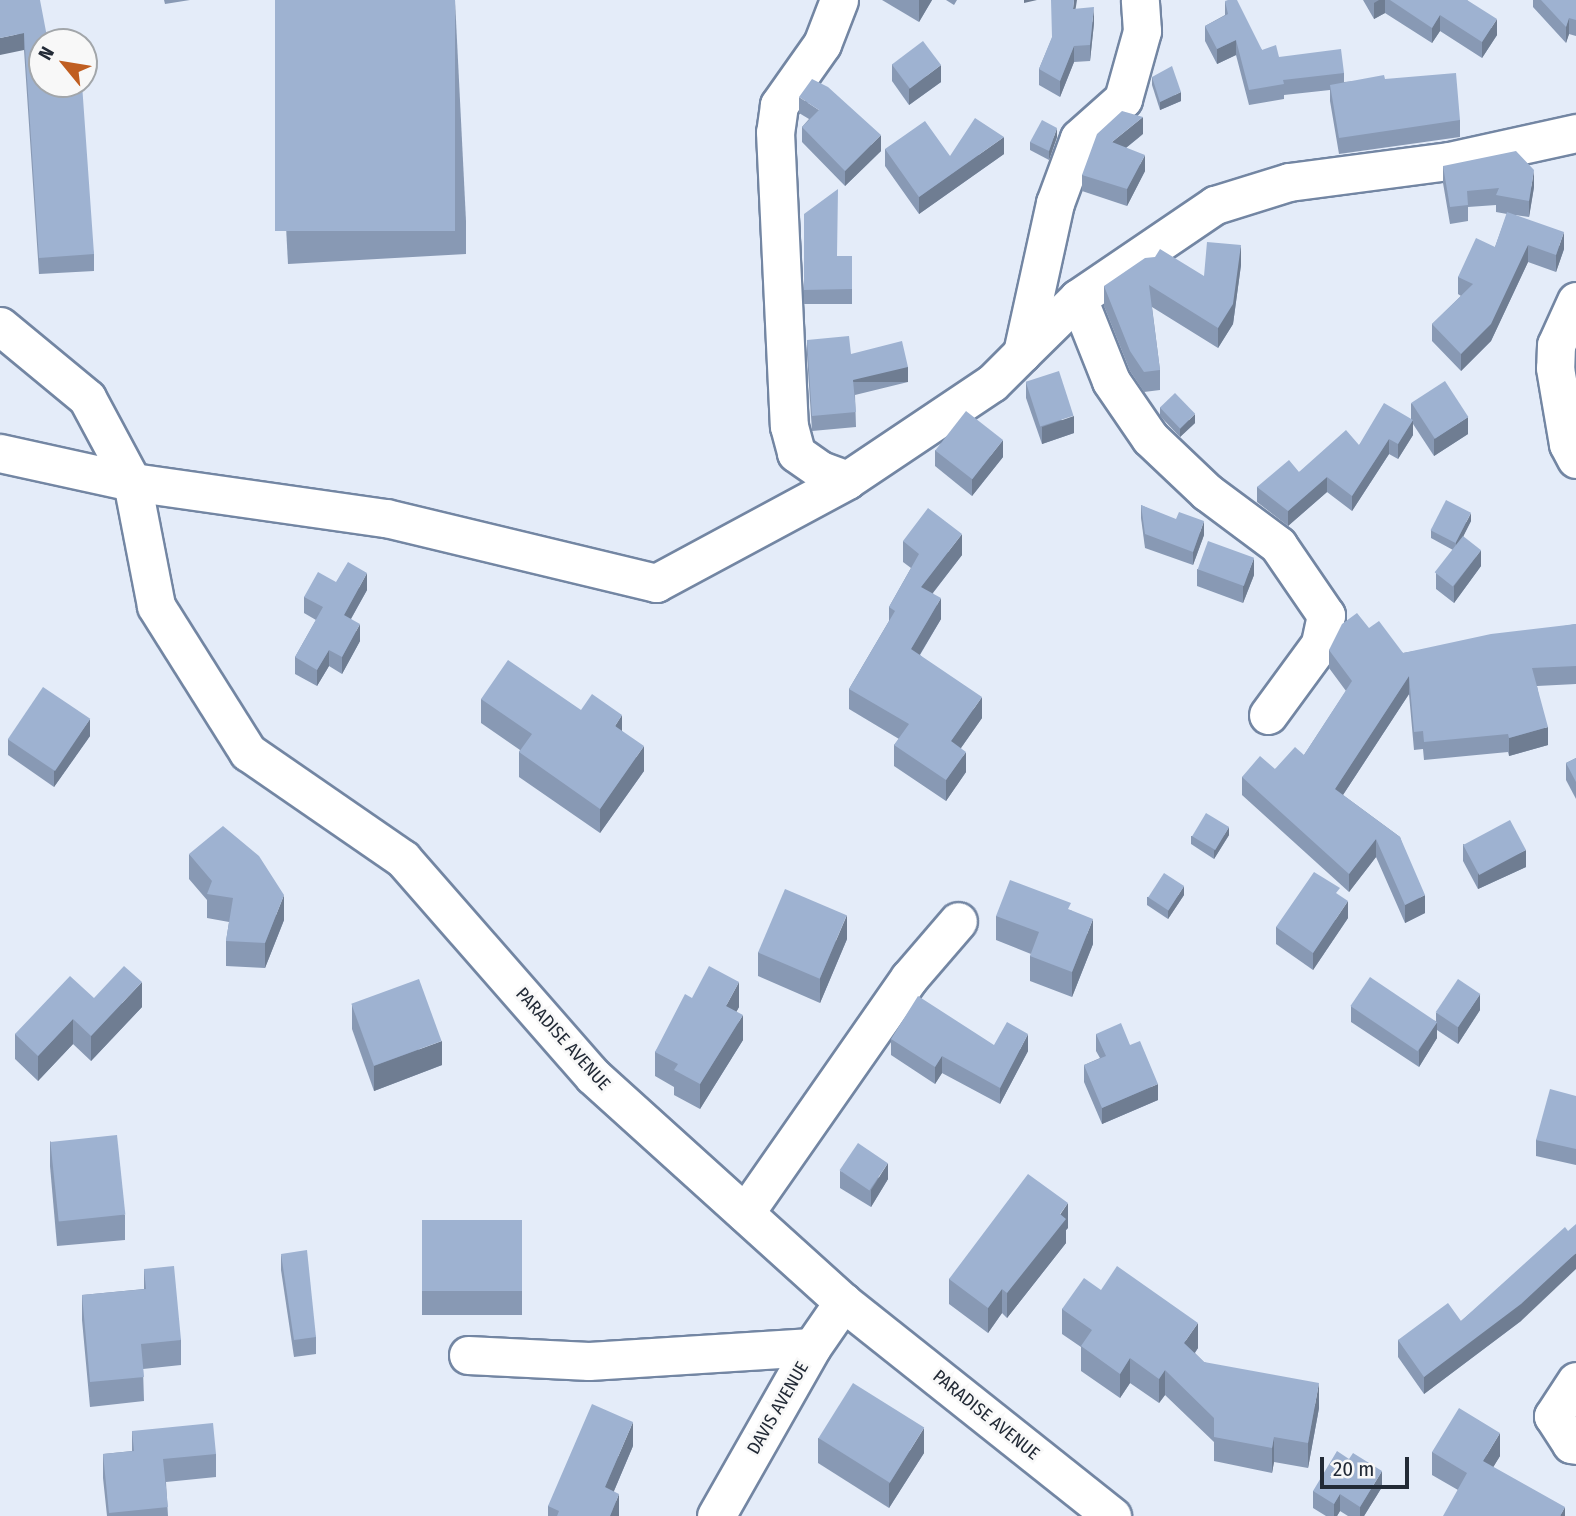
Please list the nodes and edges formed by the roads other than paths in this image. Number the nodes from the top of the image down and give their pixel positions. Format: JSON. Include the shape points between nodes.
{"nodes":[{"id":1,"x":839,"y":0,"type":"edge"},
{"id":2,"x":1140,"y":0,"type":"edge"},
{"id":3,"x":1576,"y":133,"type":"edge"},
{"id":4,"x":1078,"y":298,"type":"junction"},
{"id":5,"x":1576,"y":301,"type":"edge"},
{"id":6,"x":0,"y":326,"type":"edge"},
{"id":7,"x":1022,"y":353,"type":"junction"},
{"id":8,"x":0,"y":453,"type":"edge"},
{"id":9,"x":1576,"y":459,"type":"edge"},
{"id":10,"x":847,"y":480,"type":"junction"},
{"id":11,"x":132,"y":482,"type":"junction"},
{"id":12,"x":1268,"y":715,"type":"dead end"},
{"id":13,"x":958,"y":921,"type":"dead end"},
{"id":14,"x":745,"y":1213,"type":"junction"},
{"id":15,"x":843,"y":1302,"type":"junction"},
{"id":16,"x":812,"y":1347,"type":"junction"},
{"id":17,"x":468,"y":1355,"type":"dead end"},
{"id":18,"x":1576,"y":1381,"type":"edge"},
{"id":19,"x":1576,"y":1445,"type":"edge"},
{"id":20,"x":716,"y":1516,"type":"edge"},
{"id":21,"x":1112,"y":1516,"type":"edge"}],
"edges":[{"from":1,"to":10,"type":"street","via":[[822,44],[779,105],[775,132],[789,426],[796,453],[820,470]]},
{"from":2,"to":7,"type":"street","via":[[1142,31],[1123,99],[1079,138],[1055,203]]},
{"from":3,"to":4,"type":"street","via":[[1449,161],[1289,182],[1215,205]]},
{"from":4,"to":7,"type":"street"},
{"from":4,"to":12,"type":"street","via":[[1111,381],[1150,439],[1207,492],[1278,545],[1326,615],[1320,643]]},
{"from":5,"to":9,"type":"street","via":[[1556,345],[1555,368],[1567,444]]},
{"from":6,"to":11,"type":"street","name":"PARADISE AVENUE","via":[[87,398]]},
{"from":7,"to":10,"type":"street","via":[[992,383]]},
{"from":8,"to":11,"type":"street"},
{"from":10,"to":11,"type":"street","via":[[656,583],[386,518]]},
{"from":11,"to":14,"type":"street","name":"PARADISE AVENUE","via":[[156,606],[248,752],[403,859],[593,1076]]},
{"from":13,"to":14,"type":"street","via":[[909,978]]},
{"from":14,"to":15,"type":"street","name":"PARADISE AVENUE"},
{"from":15,"to":16,"type":"street","name":"DAVIS AVENUE"},
{"from":15,"to":21,"type":"street","name":"PARADISE AVENUE"},
{"from":16,"to":17,"type":"street","via":[[589,1361]]},
{"from":16,"to":20,"type":"street","name":"DAVIS AVENUE"},
{"from":18,"to":19,"type":"street","via":[[1553,1416]]}]}
